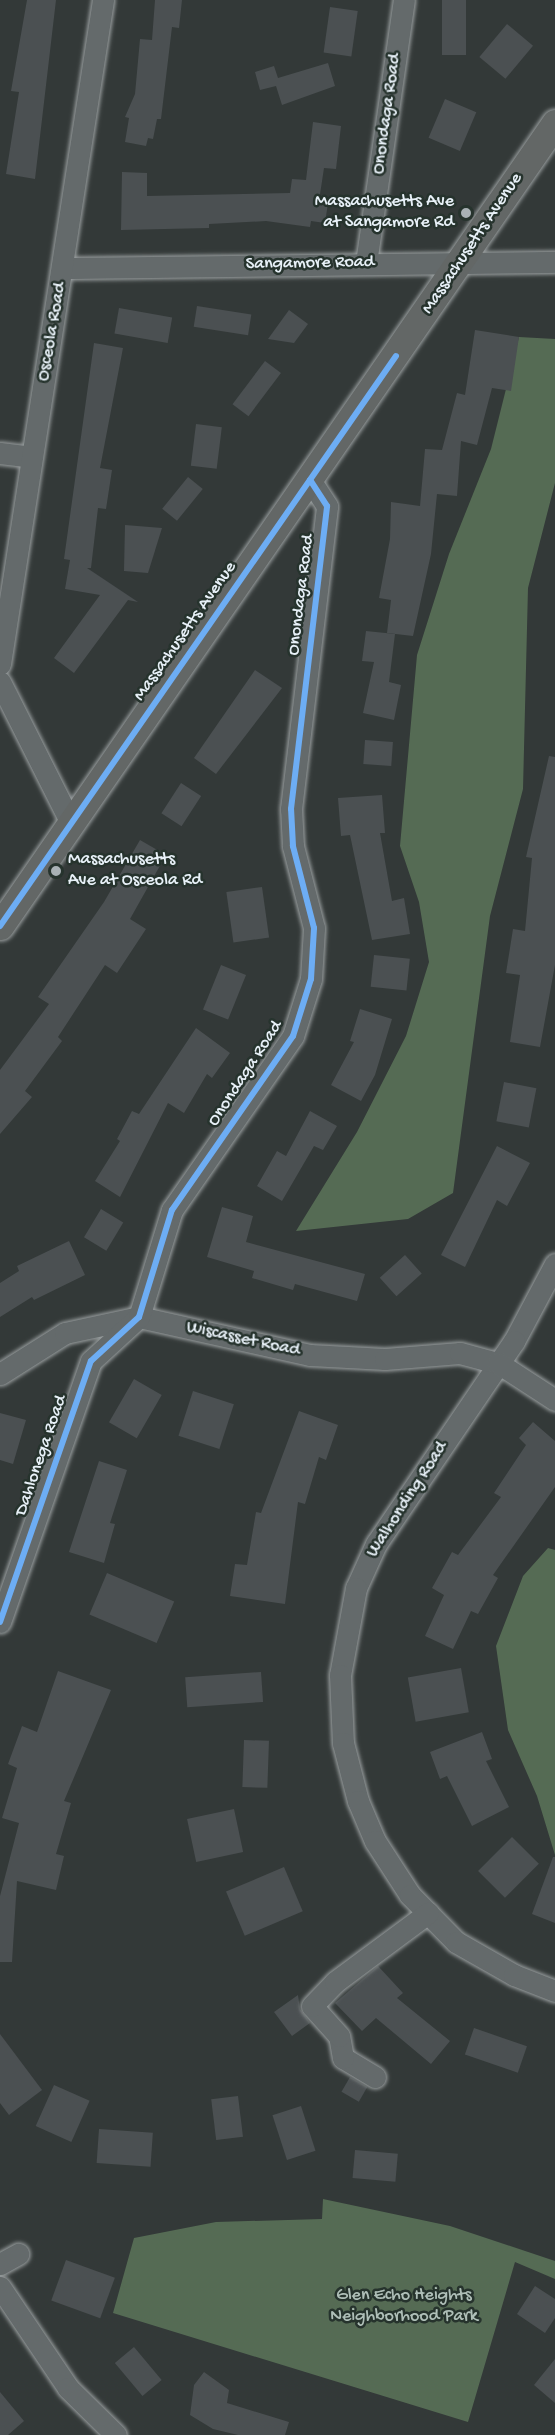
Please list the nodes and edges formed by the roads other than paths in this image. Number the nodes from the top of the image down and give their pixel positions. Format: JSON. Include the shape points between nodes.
{"nodes":[{"id":1,"x":103,"y":0,"type":"edge"},
{"id":2,"x":404,"y":0,"type":"edge"},
{"id":3,"x":555,"y":123,"type":"edge"},
{"id":4,"x":555,"y":262,"type":"edge"},
{"id":5,"x":366,"y":263,"type":"junction"},
{"id":6,"x":459,"y":263,"type":"junction"},
{"id":7,"x":64,"y":268,"type":"junction"},
{"id":8,"x":0,"y":453,"type":"edge"},
{"id":9,"x":32,"y":457,"type":"junction"},
{"id":10,"x":310,"y":480,"type":"junction"},
{"id":11,"x":0,"y":664,"type":"edge"},
{"id":12,"x":0,"y":681,"type":"edge"},
{"id":13,"x":71,"y":823,"type":"junction"},
{"id":14,"x":0,"y":926,"type":"edge"},
{"id":15,"x":555,"y":1264,"type":"edge"},
{"id":16,"x":139,"y":1317,"type":"junction"},
{"id":17,"x":498,"y":1363,"type":"junction"},
{"id":18,"x":0,"y":1374,"type":"edge"},
{"id":19,"x":555,"y":1400,"type":"edge"},
{"id":20,"x":0,"y":1622,"type":"edge"},
{"id":21,"x":428,"y":1913,"type":"junction"},
{"id":22,"x":555,"y":1991,"type":"edge"},
{"id":23,"x":375,"y":2077,"type":"dead end"},
{"id":24,"x":0,"y":2287,"type":"edge"},
{"id":25,"x":116,"y":2435,"type":"edge"}],
"edges":[{"from":1,"to":7,"type":"street","name":"Osceola Road"},
{"from":2,"to":5,"type":"street","name":"Onondaga Road"},
{"from":3,"to":6,"type":"main road","name":"Massachusetts Avenue"},
{"from":4,"to":6,"type":"street","name":"Sangamore Road"},
{"from":5,"to":6,"type":"street","name":"Sangamore Road"},
{"from":5,"to":7,"type":"street","name":"Sangamore Road"},
{"from":6,"to":10,"type":"main road","name":"Massachusetts Avenue"},
{"from":7,"to":9,"type":"street","name":"Osceola Road"},
{"from":8,"to":9,"type":"street"},
{"from":9,"to":11,"type":"street","name":"Osceola Road"},
{"from":10,"to":13,"type":"main road","name":"Massachusetts Avenue"},
{"from":10,"to":16,"type":"street","name":"Onondaga Road","via":[[327,506],[291,809],[293,846],[314,928],[311,979],[293,1036],[172,1210]]},
{"from":12,"to":13,"type":"street"},
{"from":13,"to":14,"type":"main road","name":"Massachusetts Avenue"},
{"from":15,"to":17,"type":"street","name":"Walhonding Road"},
{"from":16,"to":17,"type":"street","name":"Wiscasset Road","via":[[309,1355],[386,1359],[460,1353]]},
{"from":16,"to":18,"type":"street","name":"Wiscasset Road","via":[[65,1334]]},
{"from":16,"to":20,"type":"street","name":"Dahlonega Road","via":[[91,1361]]},
{"from":17,"to":19,"type":"street","name":"Wiscasset Road"},
{"from":17,"to":21,"type":"street","name":"Walhonding Road","via":[[375,1544],[356,1588],[343,1642],[344,1743],[358,1801],[375,1841],[410,1895]]},
{"from":21,"to":22,"type":"street","name":"Walhonding Road","via":[[456,1942],[514,1976]]},
{"from":21,"to":23,"type":"street","via":[[335,1982],[312,2006],[339,2036],[344,2058]]},
{"from":24,"to":25,"type":"street","via":[[68,2388]]}]}
